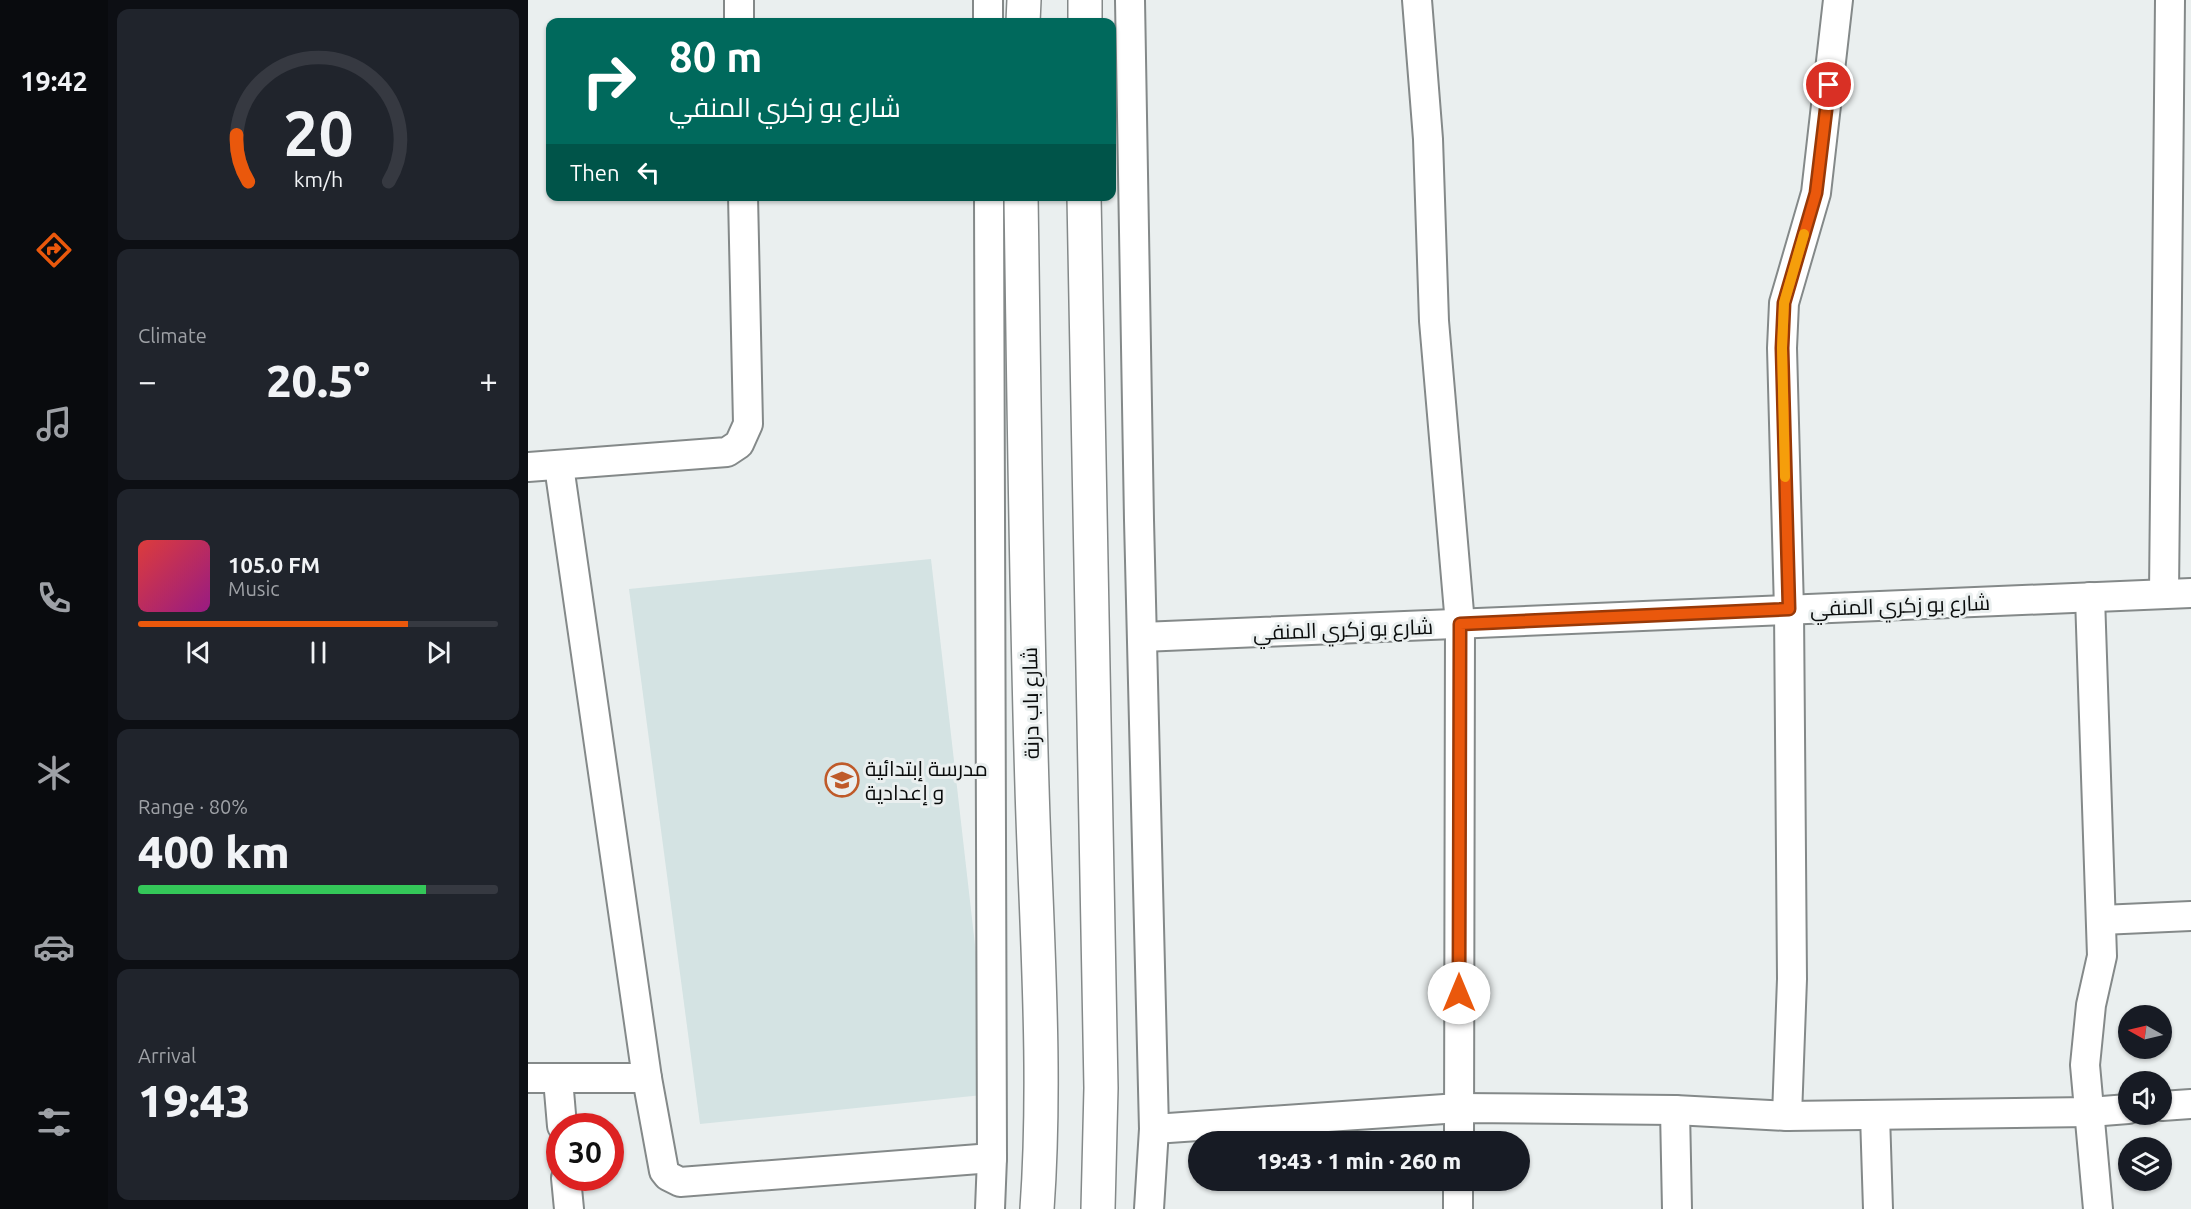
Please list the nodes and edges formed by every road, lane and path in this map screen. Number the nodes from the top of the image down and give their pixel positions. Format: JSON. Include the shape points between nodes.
{"nodes":[{"id":1,"x":739,"y":0,"type":"edge"},
{"id":2,"x":988,"y":0,"type":"edge"},
{"id":3,"x":1024,"y":0,"type":"edge"},
{"id":4,"x":1085,"y":0,"type":"edge"},
{"id":5,"x":1130,"y":0,"type":"edge"},
{"id":6,"x":1417,"y":0,"type":"edge"},
{"id":7,"x":1838,"y":0,"type":"edge"},
{"id":8,"x":2170,"y":0,"type":"edge"},
{"id":9,"x":739,"y":18,"type":"edge"},
{"id":10,"x":988,"y":18,"type":"edge"},
{"id":11,"x":1023,"y":18,"type":"edge"},
{"id":12,"x":1085,"y":18,"type":"edge"},
{"id":13,"x":743,"y":201,"type":"edge"},
{"id":14,"x":989,"y":201,"type":"edge"},
{"id":15,"x":1021,"y":201,"type":"edge"},
{"id":16,"x":1084,"y":201,"type":"edge"},
{"id":17,"x":559,"y":466,"type":"junction"},
{"id":18,"x":528,"y":467,"type":"edge"},
{"id":19,"x":2178,"y":593,"type":"edge"},
{"id":20,"x":2090,"y":597,"type":"junction"},
{"id":21,"x":1789,"y":609,"type":"junction"},
{"id":22,"x":1460,"y":624,"type":"junction"},
{"id":23,"x":1142,"y":637,"type":"junction"},
{"id":24,"x":2191,"y":916,"type":"edge"},
{"id":25,"x":2101,"y":920,"type":"junction"},
{"id":26,"x":528,"y":1078,"type":"edge"},
{"id":27,"x":647,"y":1078,"type":"junction"},
{"id":28,"x":558,"y":1079,"type":"junction"},
{"id":29,"x":2191,"y":1104,"type":"edge"},
{"id":30,"x":2172,"y":1105,"type":"edge"},
{"id":31,"x":1459,"y":1108,"type":"junction"},
{"id":32,"x":1675,"y":1110,"type":"junction"},
{"id":33,"x":2118,"y":1110,"type":"edge"},
{"id":34,"x":2090,"y":1112,"type":"junction"},
{"id":35,"x":561,"y":1113,"type":"edge"},
{"id":36,"x":1875,"y":1115,"type":"junction"},
{"id":37,"x":1787,"y":1116,"type":"junction"},
{"id":38,"x":1154,"y":1129,"type":"junction"},
{"id":39,"x":1459,"y":1131,"type":"edge"},
{"id":40,"x":992,"y":1158,"type":"junction"},
{"id":41,"x":567,"y":1191,"type":"edge"},
{"id":42,"x":1458,"y":1191,"type":"edge"},
{"id":43,"x":569,"y":1209,"type":"edge"},
{"id":44,"x":990,"y":1209,"type":"edge"},
{"id":45,"x":1037,"y":1209,"type":"edge"},
{"id":46,"x":1098,"y":1209,"type":"edge"},
{"id":47,"x":1149,"y":1209,"type":"edge"},
{"id":48,"x":1458,"y":1209,"type":"edge"},
{"id":49,"x":1677,"y":1209,"type":"edge"},
{"id":50,"x":1878,"y":1209,"type":"edge"},
{"id":51,"x":2098,"y":1209,"type":"edge"}],
"edges":[{"from":1,"to":9,"type":"street"},
{"from":2,"to":10,"type":"street"},
{"from":3,"to":11,"type":"main road"},
{"from":4,"to":12,"type":"main road"},
{"from":5,"to":23,"type":"street"},
{"from":6,"to":22,"type":"street","via":[[1428,139],[1434,321]]},
{"from":7,"to":21,"type":"street","via":[[1816,193],[1784,303]]},
{"from":8,"to":19,"type":"street"},
{"from":13,"to":17,"type":"street","via":[[748,424],[738,444],[727,452]]},
{"from":14,"to":40,"type":"street"},
{"from":15,"to":45,"type":"main road","name":"شارع باب درنة","via":[[1039,1014]]},
{"from":16,"to":46,"type":"main road","via":[[1101,1088]]},
{"from":17,"to":18,"type":"street"},
{"from":17,"to":27,"type":"street"},
{"from":19,"to":20,"type":"street","name":"شارع بو زكري المنفي"},
{"from":20,"to":21,"type":"street","name":"شارع بو زكري المنفي"},
{"from":20,"to":25,"type":"street"},
{"from":21,"to":22,"type":"street","name":"شارع بو زكري المنفي"},
{"from":21,"to":37,"type":"street","via":[[1792,979]]},
{"from":22,"to":23,"type":"street","name":"شارع بو زكري المنفي"},
{"from":22,"to":31,"type":"street"},
{"from":23,"to":38,"type":"street"},
{"from":24,"to":25,"type":"street"},
{"from":25,"to":34,"type":"street","via":[[2102,956],[2091,1005],[2085,1065]]},
{"from":26,"to":28,"type":"street"},
{"from":27,"to":28,"type":"street"},
{"from":27,"to":40,"type":"street","via":[[664,1171],[680,1182]]},
{"from":28,"to":35,"type":"street"},
{"from":29,"to":30,"type":"street"},
{"from":31,"to":32,"type":"street"},
{"from":31,"to":38,"type":"street"},
{"from":31,"to":39,"type":"street"},
{"from":32,"to":37,"type":"street"},
{"from":32,"to":49,"type":"street"},
{"from":33,"to":34,"type":"street"},
{"from":34,"to":36,"type":"street"},
{"from":34,"to":51,"type":"street"},
{"from":36,"to":37,"type":"street"},
{"from":36,"to":50,"type":"street"},
{"from":38,"to":47,"type":"street"},
{"from":40,"to":44,"type":"street"},
{"from":41,"to":43,"type":"street"},
{"from":42,"to":48,"type":"street"}]}
